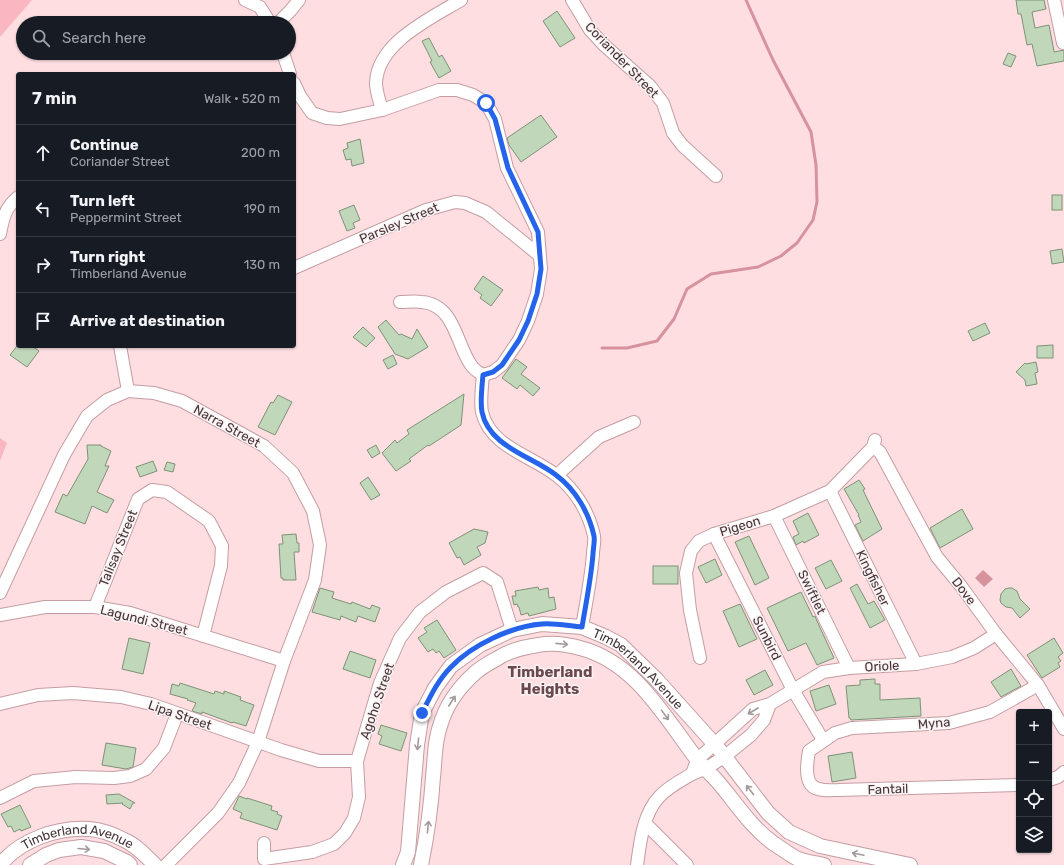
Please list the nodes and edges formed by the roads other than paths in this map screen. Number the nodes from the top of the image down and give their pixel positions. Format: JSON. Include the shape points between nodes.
{"nodes":[{"id":1,"x":245,"y":0,"type":"edge"},
{"id":2,"x":299,"y":0,"type":"edge"},
{"id":3,"x":460,"y":0,"type":"edge"},
{"id":4,"x":572,"y":0,"type":"edge"},
{"id":5,"x":1054,"y":0,"type":"edge"},
{"id":6,"x":266,"y":16,"type":"edge"},
{"id":7,"x":285,"y":16,"type":"edge"},
{"id":8,"x":1062,"y":43,"type":"dead end"},
{"id":9,"x":285,"y":60,"type":"edge"},
{"id":10,"x":289,"y":72,"type":"edge"},
{"id":11,"x":296,"y":87,"type":"edge"},
{"id":12,"x":382,"y":110,"type":"junction"},
{"id":13,"x":716,"y":176,"type":"dead end"},
{"id":14,"x":16,"y":199,"type":"edge"},
{"id":15,"x":0,"y":234,"type":"edge"},
{"id":16,"x":540,"y":255,"type":"junction"},
{"id":17,"x":296,"y":267,"type":"edge"},
{"id":18,"x":400,"y":302,"type":"dead end"},
{"id":19,"x":120,"y":348,"type":"edge"},
{"id":20,"x":483,"y":375,"type":"junction"},
{"id":21,"x":128,"y":391,"type":"junction"},
{"id":22,"x":634,"y":422,"type":"dead end"},
{"id":23,"x":874,"y":443,"type":"joint"},
{"id":24,"x":557,"y":475,"type":"junction"},
{"id":25,"x":830,"y":491,"type":"junction"},
{"id":26,"x":774,"y":516,"type":"junction"},
{"id":27,"x":714,"y":534,"type":"junction"},
{"id":28,"x":0,"y":593,"type":"edge"},
{"id":29,"x":95,"y":607,"type":"junction"},
{"id":30,"x":0,"y":615,"type":"edge"},
{"id":31,"x":582,"y":627,"type":"junction"},
{"id":32,"x":512,"y":630,"type":"junction"},
{"id":33,"x":996,"y":634,"type":"junction"},
{"id":34,"x":203,"y":636,"type":"junction"},
{"id":35,"x":700,"y":658,"type":"dead end"},
{"id":36,"x":284,"y":661,"type":"junction"},
{"id":37,"x":916,"y":664,"type":"junction"},
{"id":38,"x":849,"y":668,"type":"junction"},
{"id":39,"x":1038,"y":685,"type":"junction"},
{"id":40,"x":793,"y":690,"type":"junction"},
{"id":41,"x":0,"y":704,"type":"edge"},
{"id":42,"x":770,"y":704,"type":"junction"},
{"id":43,"x":177,"y":714,"type":"junction"},
{"id":44,"x":1064,"y":729,"type":"edge"},
{"id":45,"x":823,"y":740,"type":"junction"},
{"id":46,"x":258,"y":742,"type":"junction"},
{"id":47,"x":714,"y":745,"type":"junction"},
{"id":48,"x":724,"y":757,"type":"junction"},
{"id":49,"x":357,"y":761,"type":"junction"},
{"id":50,"x":701,"y":764,"type":"junction"},
{"id":51,"x":1064,"y":772,"type":"edge"},
{"id":52,"x":416,"y":774,"type":"junction"},
{"id":53,"x":433,"y":777,"type":"junction"},
{"id":54,"x":1052,"y":779,"type":"edge"},
{"id":55,"x":1016,"y":785,"type":"edge"},
{"id":56,"x":0,"y":798,"type":"edge"},
{"id":57,"x":645,"y":823,"type":"junction"},
{"id":58,"x":264,"y":843,"type":"dead end"},
{"id":59,"x":0,"y":865,"type":"edge"},
{"id":60,"x":30,"y":865,"type":"edge"},
{"id":61,"x":130,"y":865,"type":"edge"},
{"id":62,"x":155,"y":865,"type":"edge"},
{"id":63,"x":166,"y":865,"type":"edge"},
{"id":64,"x":403,"y":865,"type":"edge"},
{"id":65,"x":421,"y":865,"type":"edge"},
{"id":66,"x":637,"y":865,"type":"edge"},
{"id":67,"x":686,"y":865,"type":"edge"},
{"id":68,"x":824,"y":865,"type":"edge"},
{"id":69,"x":910,"y":865,"type":"edge"}],
"edges":[{"from":1,"to":6,"type":"street","via":[[260,7]]},
{"from":2,"to":7,"type":"street"},
{"from":3,"to":12,"type":"street","via":[[410,31],[392,46],[379,69],[376,84]]},
{"from":4,"to":13,"type":"street","name":"Coriander Street","via":[[590,30],[650,86],[662,103],[673,133],[682,145]]},
{"from":5,"to":8,"type":"street"},
{"from":9,"to":10,"type":"street"},
{"from":11,"to":12,"type":"street","via":[[312,113],[327,118],[340,119]]},
{"from":12,"to":16,"type":"street","via":[[439,90],[457,90],[486,103],[495,119],[508,168],[538,232]]},
{"from":14,"to":15,"type":"street","via":[[9,204]]},
{"from":16,"to":17,"type":"street","name":"Parsley Street","via":[[486,212],[465,203],[454,202],[426,210]]},
{"from":16,"to":20,"type":"street","via":[[541,269],[537,294],[519,340],[502,365],[493,372]]},
{"from":18,"to":20,"type":"street","via":[[423,302],[437,306],[456,331],[471,366]]},
{"from":19,"to":21,"type":"street"},
{"from":20,"to":24,"type":"street","via":[[482,411],[486,423],[494,434],[511,449]]},
{"from":21,"to":28,"type":"street","name":"Narra Street","via":[[107,400],[87,416],[64,455]]},
{"from":21,"to":36,"type":"street","name":"Narra Street","via":[[154,392],[182,401],[264,446],[293,473],[313,511],[320,546],[315,580]]},
{"from":22,"to":24,"type":"street","via":[[599,437]]},
{"from":23,"to":25,"type":"street","name":"Pigeon"},
{"from":23,"to":33,"type":"street","name":"Dove","via":[[937,557]]},
{"from":24,"to":31,"type":"street","via":[[578,497],[590,521],[594,538]]},
{"from":25,"to":26,"type":"street","name":"Pigeon"},
{"from":25,"to":37,"type":"street","name":"Kingfisher"},
{"from":26,"to":27,"type":"street","name":"Pigeon"},
{"from":26,"to":38,"type":"street","name":"Swiftlet"},
{"from":27,"to":35,"type":"street","name":"Pigeon","via":[[699,541],[691,551],[686,573],[690,610]]},
{"from":27,"to":40,"type":"street","name":"Sunbird"},
{"from":29,"to":30,"type":"street","name":"Lagundi Street","via":[[45,607]]},
{"from":29,"to":34,"type":"street","name":"Lagundi Street","via":[[130,613]]},
{"from":29,"to":34,"type":"street","name":"Talisay Street","via":[[138,499],[152,490],[167,492],[209,521],[222,546],[222,566]]},
{"from":31,"to":32,"type":"street","name":"Timberland Avenue","via":[[542,624]]},
{"from":31,"to":47,"type":"street","name":"Timberland Avenue","via":[[621,645],[656,679]]},
{"from":32,"to":49,"type":"street","name":"Agoho Street","via":[[497,582],[483,573],[446,592],[420,612],[400,638],[380,683]]},
{"from":32,"to":52,"type":"street","name":"Timberland Avenue","one_way":true,"via":[[480,645],[451,666],[435,688],[422,713]]},
{"from":33,"to":37,"type":"street","name":"Oriole","via":[[974,648],[952,657]]},
{"from":33,"to":39,"type":"street","name":"Dove"},
{"from":34,"to":36,"type":"street","name":"Lagundi Street"},
{"from":36,"to":46,"type":"street","name":"Narra Street"},
{"from":37,"to":38,"type":"street","name":"Oriole"},
{"from":38,"to":40,"type":"street","name":"Oriole","via":[[823,672]]},
{"from":39,"to":44,"type":"street","name":"Dove"},
{"from":39,"to":45,"type":"street","name":"Myna","via":[[990,712],[949,723],[852,728]]},
{"from":40,"to":42,"type":"street","name":"Oriole"},
{"from":40,"to":45,"type":"street","name":"Sunbird"},
{"from":41,"to":43,"type":"street","name":"Lipa Street","via":[[38,695],[73,693],[121,697],[151,704]]},
{"from":42,"to":47,"type":"street","name":"Oriole","one_way":true,"via":[[753,709]]},
{"from":42,"to":48,"type":"street","via":[[764,720],[751,735]]},
{"from":43,"to":46,"type":"street","name":"Lipa Street"},
{"from":43,"to":56,"type":"street","via":[[164,748],[146,768],[130,776],[76,776],[34,781]]},
{"from":45,"to":55,"type":"street","name":"Fantail","via":[[809,751],[806,767],[809,782],[817,789]]},
{"from":46,"to":49,"type":"street","name":"Lipa Street","via":[[319,761]]},
{"from":46,"to":63,"type":"street","name":"Narra Street","via":[[239,783],[218,814]]},
{"from":47,"to":48,"type":"street","name":"Timberland Avenue"},
{"from":47,"to":50,"type":"street","name":"Oriole"},
{"from":48,"to":50,"type":"street"},
{"from":69,"to":48,"type":"street","name":"Timberland Avenue","one_way":true,"via":[[820,846],[789,832],[768,813]]},
{"from":49,"to":58,"type":"street","name":"Agoho Street","via":[[360,797],[354,818],[345,833],[334,844],[312,852],[264,859]]},
{"from":53,"to":50,"type":"street","name":"Timberland Avenue","one_way":true,"via":[[435,744],[440,725],[446,709],[460,688],[476,672],[505,654],[529,646],[550,643],[592,651],[631,675],[654,700]]},
{"from":50,"to":57,"type":"street","via":[[692,774],[658,798]]},
{"from":50,"to":68,"type":"street","name":"Timberland Avenue","via":[[740,810],[772,842],[799,859]]},
{"from":51,"to":54,"type":"street"},
{"from":52,"to":53,"type":"street"},
{"from":52,"to":64,"type":"street","name":"Timberland Avenue","via":[[408,852]]},
{"from":65,"to":53,"type":"street","name":"Timberland Avenue","one_way":true,"via":[[427,837]]},
{"from":57,"to":66,"type":"street"},
{"from":57,"to":67,"type":"street"},
{"from":59,"to":62,"type":"street","name":"Timberland Avenue","via":[[25,844],[50,833],[89,829],[125,840],[138,848]]},
{"from":60,"to":61,"type":"street","name":"Timberland Avenue","one_way":true,"via":[[46,854],[81,847],[104,851]]}]}
